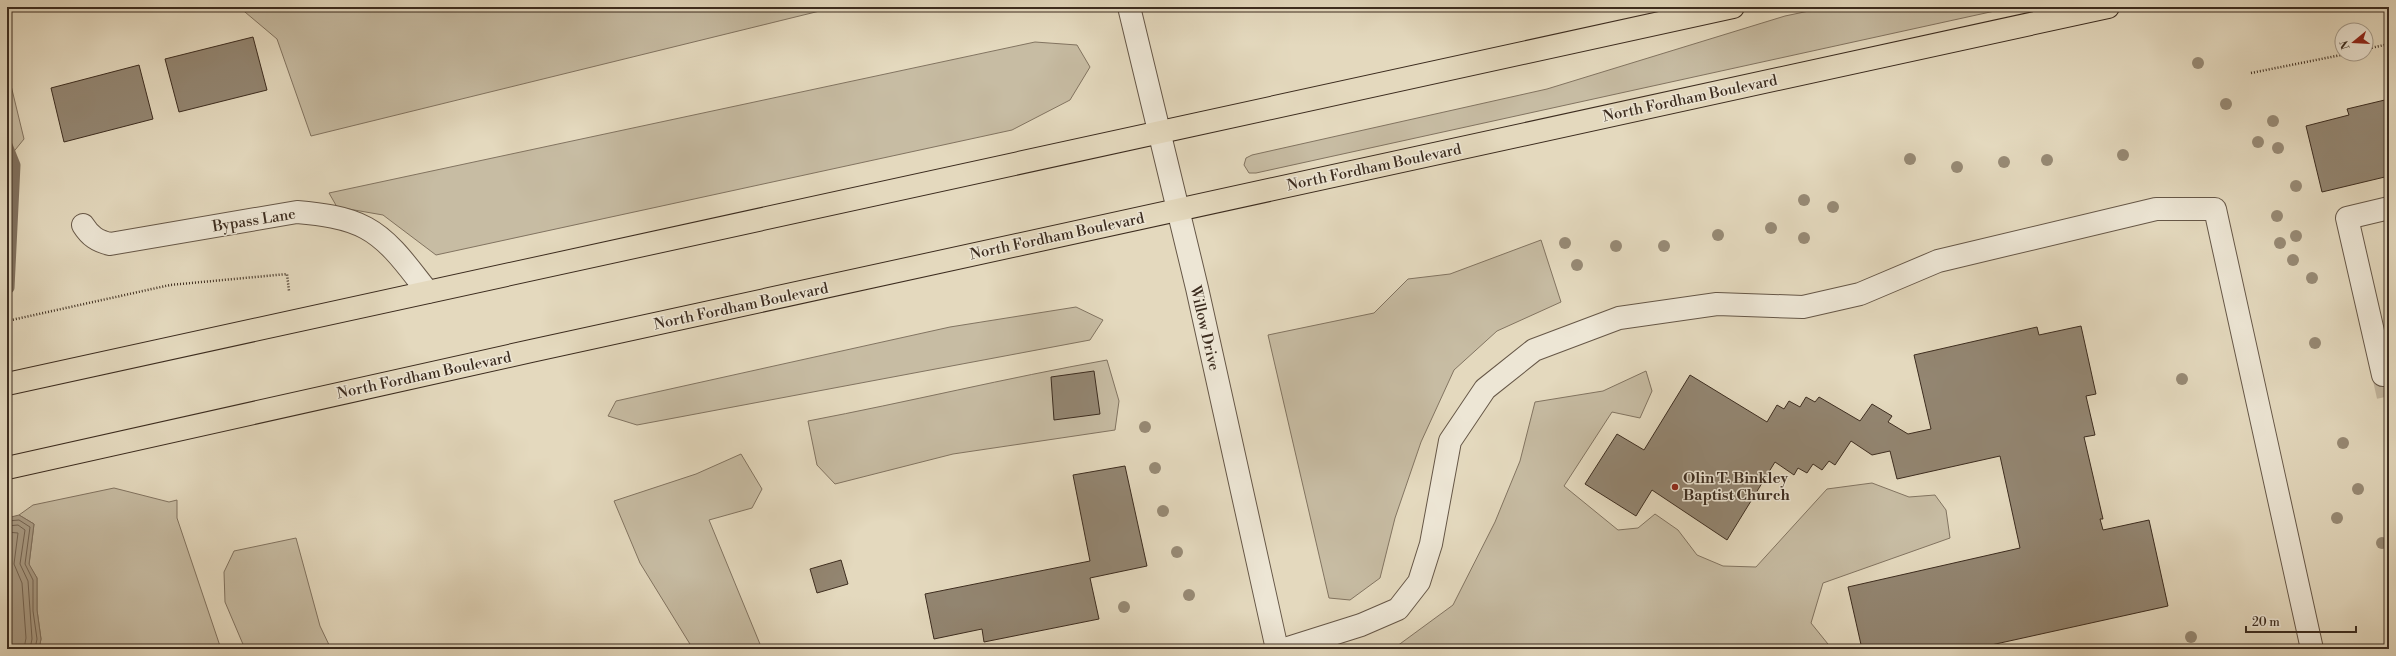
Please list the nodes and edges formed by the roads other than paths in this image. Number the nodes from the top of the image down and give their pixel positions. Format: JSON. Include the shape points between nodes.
{"nodes":[{"id":1,"x":1129,"y":7,"type":"edge"},
{"id":2,"x":1733,"y":7,"type":"edge"},
{"id":3,"x":2108,"y":7,"type":"edge"},
{"id":4,"x":1160,"y":133,"type":"junction"},
{"id":5,"x":2389,"y":208,"type":"edge"},
{"id":6,"x":1176,"y":210,"type":"junction"},
{"id":7,"x":83,"y":225,"type":"dead end"},
{"id":8,"x":428,"y":292,"type":"junction"},
{"id":9,"x":2383,"y":375,"type":"tunnel mouth"},
{"id":10,"x":7,"y":384,"type":"edge"},
{"id":11,"x":7,"y":468,"type":"edge"},
{"id":12,"x":1277,"y":649,"type":"edge"},
{"id":13,"x":1285,"y":649,"type":"edge"},
{"id":14,"x":2312,"y":649,"type":"edge"}],
"edges":[{"from":1,"to":4,"type":"street","name":"Willow Drive"},
{"from":2,"to":4,"type":"highway"},
{"from":3,"to":6,"type":"highway","name":"North Fordham Boulevard"},
{"from":4,"to":6,"type":"street","name":"Willow Drive"},
{"from":4,"to":8,"type":"highway"},
{"from":5,"to":9,"type":"street","via":[[2347,218]]},
{"from":6,"to":11,"type":"highway","name":"North Fordham Boulevard"},
{"from":6,"to":12,"type":"street","name":"Willow Drive","via":[[1197,288]]},
{"from":7,"to":8,"type":"street","name":"Bypass Lane","via":[[93,238],[110,244],[297,212],[324,215],[366,228],[389,245]]},
{"from":8,"to":10,"type":"highway"},
{"from":13,"to":14,"type":"street","via":[[1361,625],[1398,609],[1419,582],[1431,544],[1450,441],[1485,389],[1534,350],[1619,318],[1718,304],[1803,307],[1860,294],[1938,261],[2156,209],[2215,209]]}]}
